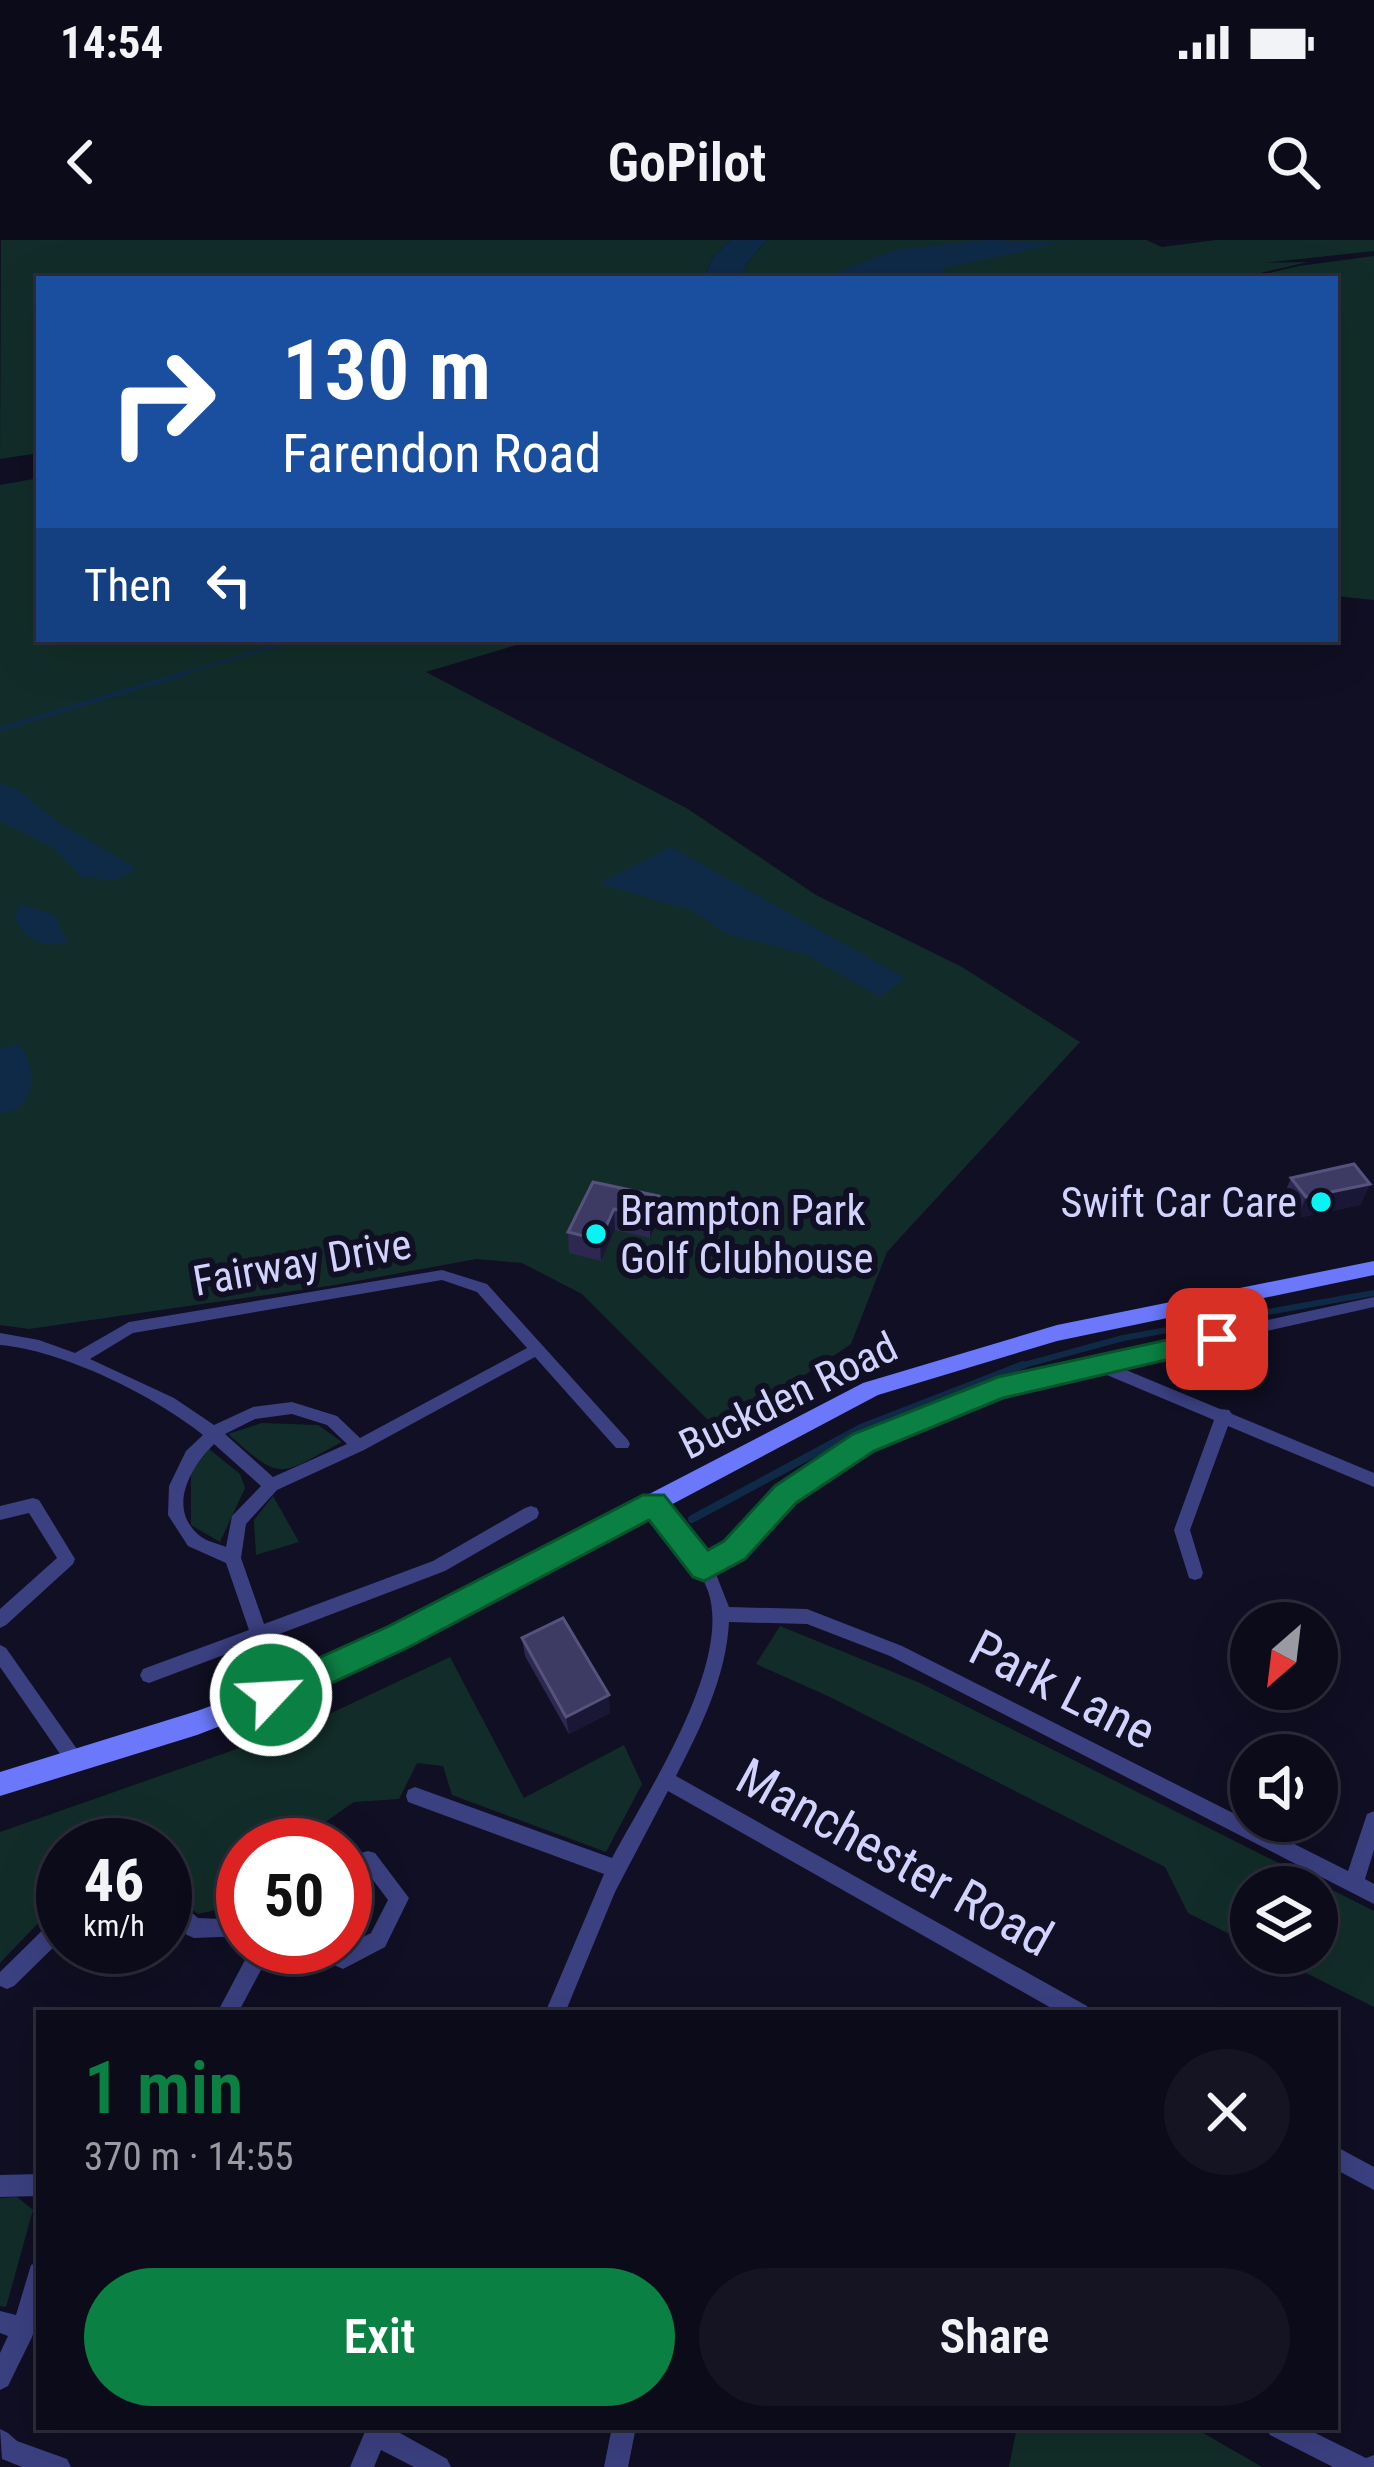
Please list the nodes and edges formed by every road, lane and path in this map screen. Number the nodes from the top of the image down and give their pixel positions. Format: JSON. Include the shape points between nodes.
{"nodes":[{"id":1,"x":1374,"y":1268,"type":"edge"},
{"id":2,"x":1374,"y":1303,"type":"edge"},
{"id":3,"x":0,"y":1339,"type":"edge"},
{"id":4,"x":537,"y":1348,"type":"junction"},
{"id":5,"x":76,"y":1360,"type":"junction"},
{"id":6,"x":1096,"y":1364,"type":"junction"},
{"id":7,"x":1224,"y":1414,"type":"junction"},
{"id":8,"x":211,"y":1434,"type":"junction"},
{"id":9,"x":622,"y":1444,"type":"dead end"},
{"id":10,"x":358,"y":1446,"type":"junction"},
{"id":11,"x":1374,"y":1480,"type":"edge"},
{"id":12,"x":271,"y":1485,"type":"junction"},
{"id":13,"x":654,"y":1504,"type":"junction"},
{"id":14,"x":531,"y":1513,"type":"dead end"},
{"id":15,"x":0,"y":1514,"type":"edge"},
{"id":16,"x":233,"y":1558,"type":"junction"},
{"id":17,"x":704,"y":1568,"type":"junction"},
{"id":18,"x":1195,"y":1573,"type":"dead end"},
{"id":19,"x":722,"y":1615,"type":"junction"},
{"id":20,"x":0,"y":1620,"type":"edge"},
{"id":21,"x":260,"y":1636,"type":"junction"},
{"id":22,"x":0,"y":1653,"type":"edge"},
{"id":23,"x":149,"y":1675,"type":"dead end"},
{"id":24,"x":271,"y":1695,"type":"junction"},
{"id":25,"x":74,"y":1758,"type":"junction"},
{"id":26,"x":666,"y":1780,"type":"junction"},
{"id":27,"x":0,"y":1784,"type":"edge"},
{"id":28,"x":415,"y":1796,"type":"dead end"},
{"id":29,"x":1374,"y":1820,"type":"edge"},
{"id":30,"x":372,"y":1865,"type":"edge"},
{"id":31,"x":616,"y":1869,"type":"junction"},
{"id":32,"x":1354,"y":1883,"type":"junction"},
{"id":33,"x":1374,"y":1894,"type":"edge"},
{"id":34,"x":372,"y":1943,"type":"edge"},
{"id":35,"x":36,"y":1951,"type":"edge"},
{"id":36,"x":237,"y":1974,"type":"edge"},
{"id":37,"x":7,"y":1979,"type":"dead end"},
{"id":38,"x":228,"y":2010,"type":"edge"},
{"id":39,"x":556,"y":2010,"type":"edge"},
{"id":40,"x":1075,"y":2010,"type":"edge"},
{"id":41,"x":1338,"y":2159,"type":"edge"},
{"id":42,"x":1374,"y":2179,"type":"edge"},
{"id":43,"x":36,"y":2185,"type":"edge"},
{"id":44,"x":0,"y":2186,"type":"edge"},
{"id":45,"x":36,"y":2278,"type":"edge"},
{"id":46,"x":12,"y":2326,"type":"edge"},
{"id":47,"x":0,"y":2378,"type":"edge"},
{"id":48,"x":623,"y":2430,"type":"edge"},
{"id":49,"x":1284,"y":2430,"type":"edge"},
{"id":50,"x":378,"y":2431,"type":"edge"},
{"id":51,"x":0,"y":2441,"type":"edge"},
{"id":52,"x":58,"y":2467,"type":"edge"},
{"id":53,"x":362,"y":2467,"type":"edge"},
{"id":54,"x":439,"y":2467,"type":"edge"},
{"id":55,"x":616,"y":2467,"type":"edge"},
{"id":56,"x":1358,"y":2467,"type":"edge"}],
"edges":[{"from":1,"to":13,"type":"main road","name":"Buckden Road","via":[[1057,1333],[921,1372],[872,1389]]},
{"from":2,"to":6,"type":"street"},
{"from":3,"to":5,"type":"street"},
{"from":4,"to":5,"type":"street","name":"Fairway Drive","via":[[482,1288],[442,1275],[129,1328]]},
{"from":4,"to":9,"type":"street","name":"Fairway Drive"},
{"from":4,"to":10,"type":"street"},
{"from":5,"to":8,"type":"street","via":[[183,1411]]},
{"from":6,"to":7,"type":"street"},
{"from":6,"to":17,"type":"street","via":[[998,1388],[863,1442],[785,1494],[734,1550]]},
{"from":7,"to":11,"type":"street"},
{"from":7,"to":18,"type":"street","via":[[1181,1530]]},
{"from":8,"to":10,"type":"street","via":[[254,1411],[294,1408],[334,1421]]},
{"from":8,"to":12,"type":"street"},
{"from":8,"to":16,"type":"street","via":[[183,1463],[173,1500],[202,1551]]},
{"from":10,"to":12,"type":"street"},
{"from":12,"to":16,"type":"street","via":[[238,1521]]},
{"from":13,"to":17,"type":"street"},
{"from":13,"to":24,"type":"main road","name":"Buckden Road"},
{"from":14,"to":21,"type":"street","via":[[439,1566]]},
{"from":15,"to":20,"type":"street","via":[[33,1505],[67,1559]]},
{"from":16,"to":21,"type":"street"},
{"from":17,"to":19,"type":"street"},
{"from":19,"to":26,"type":"street","via":[[716,1662]]},
{"from":19,"to":32,"type":"street","name":"Park Lane","via":[[807,1617],[896,1651]]},
{"from":21,"to":23,"type":"street"},
{"from":21,"to":24,"type":"street"},
{"from":22,"to":25,"type":"street"},
{"from":24,"to":25,"type":"main road","name":"Buckden Road"},
{"from":25,"to":27,"type":"main road","name":"Buckden Road"},
{"from":26,"to":31,"type":"street"},
{"from":26,"to":40,"type":"street","name":"Manchester Road"},
{"from":28,"to":31,"type":"street"},
{"from":29,"to":32,"type":"street"},
{"from":30,"to":34,"type":"street","via":[[399,1898]]},
{"from":31,"to":39,"type":"street"},
{"from":32,"to":33,"type":"street","name":"Park Lane"},
{"from":35,"to":37,"type":"street"},
{"from":36,"to":38,"type":"street"},
{"from":41,"to":42,"type":"street"},
{"from":43,"to":44,"type":"street"},
{"from":45,"to":46,"type":"street"},
{"from":46,"to":47,"type":"street"},
{"from":48,"to":55,"type":"street"},
{"from":49,"to":56,"type":"street"},
{"from":50,"to":53,"type":"street"},
{"from":50,"to":54,"type":"street"},
{"from":51,"to":52,"type":"street"}]}
